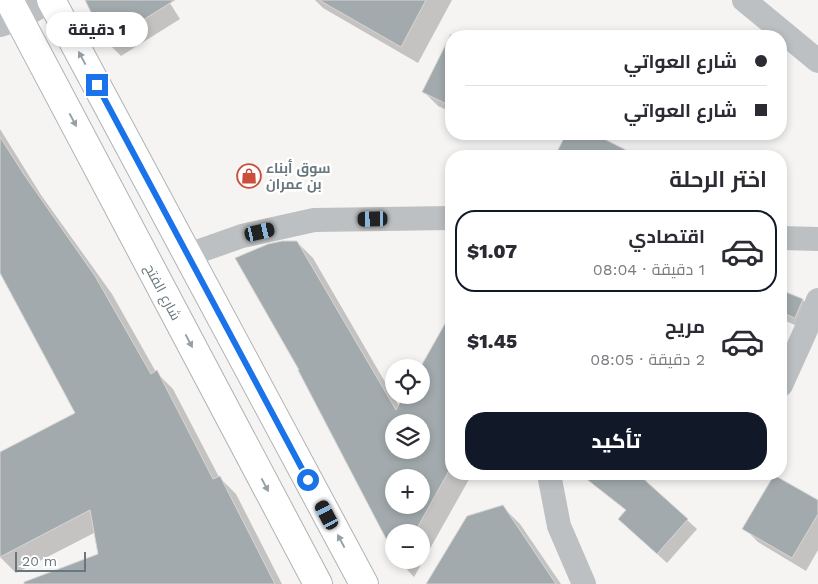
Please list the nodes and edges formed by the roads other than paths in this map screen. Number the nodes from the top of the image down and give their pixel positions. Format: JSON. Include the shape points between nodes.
{"nodes":[{"id":1,"x":51,"y":0,"type":"edge"},
{"id":2,"x":744,"y":0,"type":"edge"},
{"id":3,"x":9,"y":15,"type":"edge"},
{"id":4,"x":783,"y":30,"type":"edge"},
{"id":5,"x":787,"y":33,"type":"edge"},
{"id":6,"x":817,"y":56,"type":"edge"},
{"id":7,"x":445,"y":218,"type":"edge"},
{"id":8,"x":787,"y":238,"type":"edge"},
{"id":9,"x":818,"y":239,"type":"edge"},
{"id":10,"x":188,"y":255,"type":"junction"},
{"id":11,"x":818,"y":300,"type":"edge"},
{"id":12,"x":787,"y":372,"type":"edge"},
{"id":13,"x":550,"y":480,"type":"edge"},
{"id":14,"x":318,"y":584,"type":"edge"},
{"id":15,"x":364,"y":584,"type":"edge"},
{"id":16,"x":584,"y":584,"type":"edge"}],
"edges":[{"from":1,"to":3,"type":"street"},
{"from":10,"to":1,"type":"main road","one_way":true},
{"from":2,"to":4,"type":"street"},
{"from":3,"to":14,"type":"main road","name":"شارع الفتح","one_way":true},
{"from":5,"to":6,"type":"street"},
{"from":7,"to":10,"type":"street","via":[[314,220],[242,236]]},
{"from":8,"to":9,"type":"street"},
{"from":15,"to":10,"type":"main road","one_way":true},
{"from":11,"to":12,"type":"street"},
{"from":13,"to":16,"type":"street","via":[[559,526]]}]}
